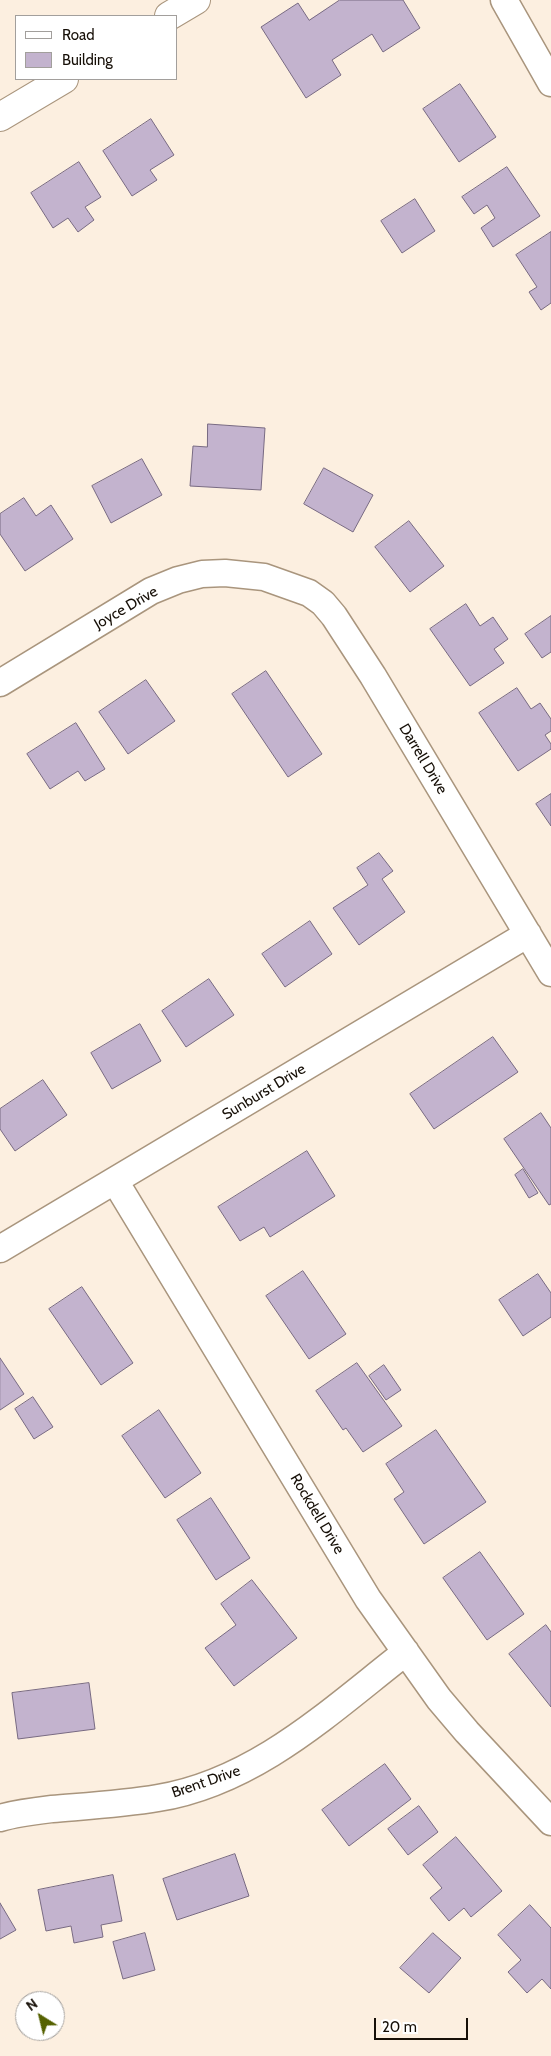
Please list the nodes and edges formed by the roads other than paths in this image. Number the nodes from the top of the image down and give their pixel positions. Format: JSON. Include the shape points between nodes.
{"nodes":[{"id":1,"x":196,"y":0,"type":"edge"},
{"id":2,"x":504,"y":0,"type":"edge"},
{"id":3,"x":171,"y":15,"type":"edge"},
{"id":4,"x":62,"y":80,"type":"edge"},
{"id":5,"x":551,"y":83,"type":"edge"},
{"id":6,"x":0,"y":117,"type":"edge"},
{"id":7,"x":264,"y":577,"type":"joint"},
{"id":8,"x":0,"y":683,"type":"edge"},
{"id":9,"x":528,"y":934,"type":"junction"},
{"id":10,"x":551,"y":973,"type":"edge"},
{"id":11,"x":116,"y":1181,"type":"junction"},
{"id":12,"x":0,"y":1250,"type":"edge"},
{"id":13,"x":406,"y":1652,"type":"junction"},
{"id":14,"x":0,"y":1818,"type":"edge"},
{"id":15,"x":551,"y":1822,"type":"edge"}],
"edges":[{"from":1,"to":3,"type":"street"},
{"from":2,"to":5,"type":"street"},
{"from":4,"to":6,"type":"street"},
{"from":7,"to":8,"type":"street","name":"Joyce Drive","via":[[225,573],[178,580],[151,592]]},
{"from":7,"to":9,"type":"street","name":"Darrell Drive","via":[[309,593],[334,616]]},
{"from":9,"to":10,"type":"street","name":"Darrell Drive"},
{"from":9,"to":11,"type":"street","name":"Sunburst Drive"},
{"from":11,"to":12,"type":"street","name":"Sunburst Drive"},
{"from":11,"to":13,"type":"street","name":"Rockdell Drive","via":[[368,1599]]},
{"from":13,"to":14,"type":"street","name":"Brent Drive","via":[[279,1749],[218,1782],[158,1798],[33,1811]]},
{"from":13,"to":15,"type":"street","name":"Rockdell Drive","via":[[467,1732]]}]}
